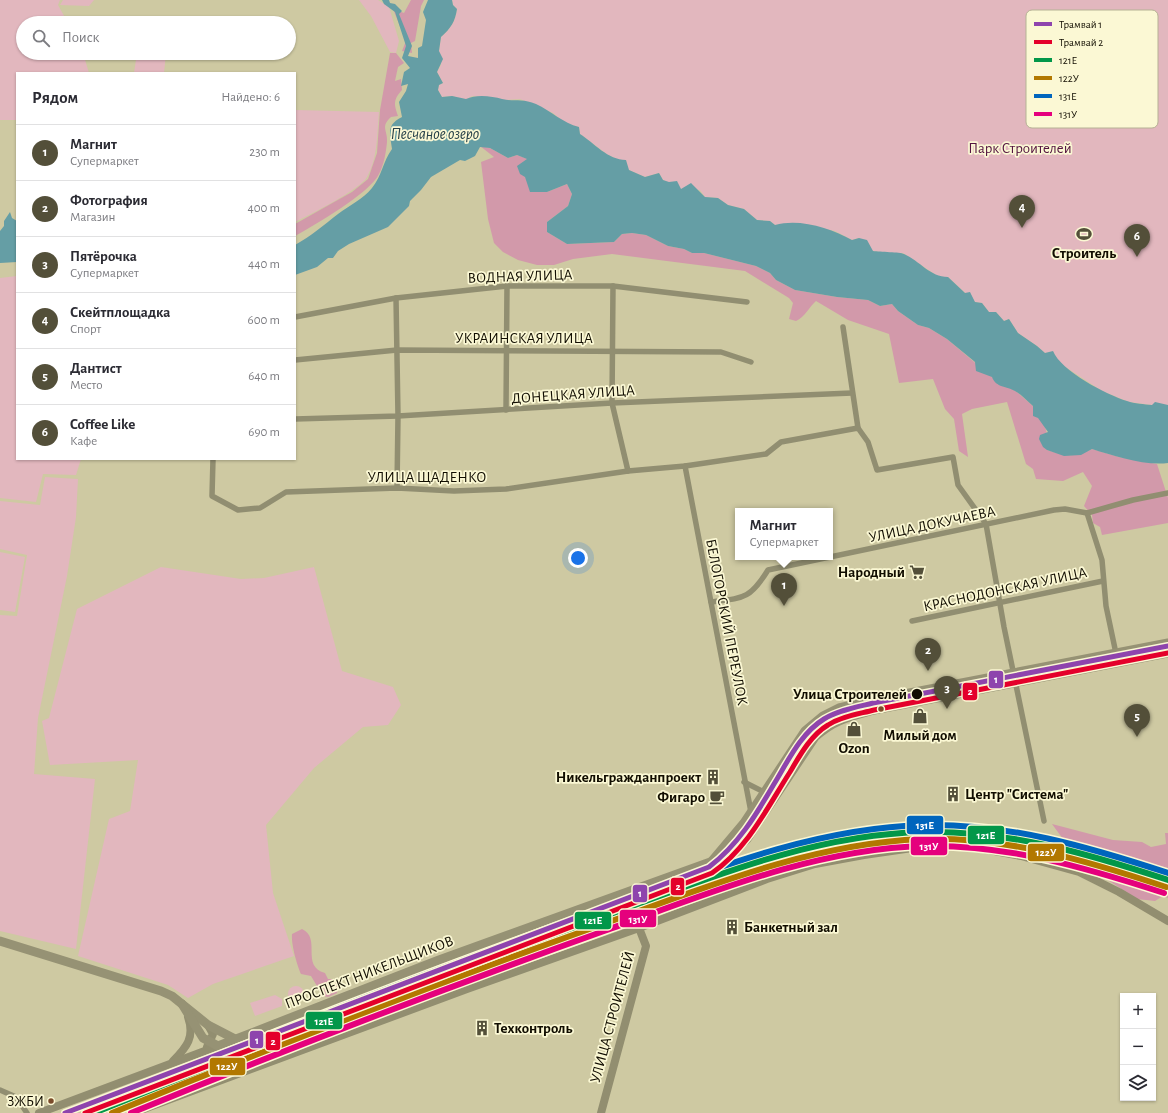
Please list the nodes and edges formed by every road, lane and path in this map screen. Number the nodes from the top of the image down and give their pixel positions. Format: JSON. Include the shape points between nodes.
{"nodes":[{"id":1,"x":507,"y":286,"type":"junction"},
{"id":2,"x":613,"y":286,"type":"junction"},
{"id":3,"x":396,"y":298,"type":"junction"},
{"id":4,"x":747,"y":302,"type":"dead end"},
{"id":5,"x":296,"y":317,"type":"edge"},
{"id":6,"x":843,"y":327,"type":"dead end"},
{"id":7,"x":507,"y":349,"type":"junction"},
{"id":8,"x":396,"y":350,"type":"junction"},
{"id":9,"x":612,"y":351,"type":"junction"},
{"id":10,"x":296,"y":360,"type":"edge"},
{"id":11,"x":751,"y":362,"type":"dead end"},
{"id":12,"x":852,"y":393,"type":"junction"},
{"id":13,"x":612,"y":403,"type":"junction"},
{"id":14,"x":506,"y":410,"type":"junction"},
{"id":15,"x":398,"y":416,"type":"junction"},
{"id":16,"x":296,"y":419,"type":"edge"},
{"id":17,"x":858,"y":428,"type":"junction"},
{"id":18,"x":214,"y":460,"type":"edge"},
{"id":19,"x":685,"y":466,"type":"junction"},
{"id":20,"x":628,"y":471,"type":"junction"},
{"id":21,"x":397,"y":488,"type":"junction"},
{"id":22,"x":1168,"y":494,"type":"edge"},
{"id":23,"x":1087,"y":513,"type":"junction"},
{"id":24,"x":986,"y":524,"type":"junction"},
{"id":25,"x":833,"y":557,"type":"edge"},
{"id":26,"x":818,"y":560,"type":"edge"},
{"id":27,"x":1103,"y":581,"type":"junction"},
{"id":28,"x":1000,"y":601,"type":"junction"},
{"id":29,"x":711,"y":602,"type":"junction"},
{"id":30,"x":912,"y":621,"type":"dead end"},
{"id":31,"x":1168,"y":643,"type":"edge"},
{"id":32,"x":1168,"y":653,"type":"edge"},
{"id":33,"x":1093,"y":658,"type":"junction"},
{"id":34,"x":1117,"y":658,"type":"junction"},
{"id":35,"x":1094,"y":667,"type":"junction"},
{"id":36,"x":1014,"y":673,"type":"junction"},
{"id":37,"x":1016,"y":682,"type":"junction"},
{"id":38,"x":924,"y":690,"type":"junction"},
{"id":39,"x":873,"y":700,"type":"junction"},
{"id":40,"x":926,"y":700,"type":"junction"},
{"id":41,"x":874,"y":710,"type":"junction"},
{"id":42,"x":773,"y":778,"type":"junction"},
{"id":43,"x":744,"y":782,"type":"junction"},
{"id":44,"x":782,"y":784,"type":"junction"},
{"id":45,"x":764,"y":791,"type":"junction"},
{"id":46,"x":774,"y":797,"type":"junction"},
{"id":47,"x":750,"y":812,"type":"junction"},
{"id":48,"x":760,"y":818,"type":"junction"},
{"id":49,"x":1044,"y":821,"type":"dead end"},
{"id":50,"x":744,"y":823,"type":"junction"},
{"id":51,"x":754,"y":828,"type":"junction"},
{"id":52,"x":710,"y":863,"type":"junction"},
{"id":53,"x":1168,"y":921,"type":"edge"},
{"id":54,"x":639,"y":928,"type":"junction"},
{"id":55,"x":0,"y":941,"type":"edge"},
{"id":56,"x":183,"y":1006,"type":"junction"},
{"id":57,"x":208,"y":1025,"type":"junction"},
{"id":58,"x":235,"y":1039,"type":"junction"},
{"id":59,"x":214,"y":1044,"type":"junction"},
{"id":60,"x":170,"y":1064,"type":"junction"},
{"id":61,"x":0,"y":1090,"type":"edge"},
{"id":62,"x":26,"y":1113,"type":"edge"},
{"id":63,"x":39,"y":1113,"type":"edge"},
{"id":64,"x":133,"y":1113,"type":"edge"},
{"id":65,"x":601,"y":1113,"type":"edge"}],
"edges":[{"from":1,"to":2,"type":"street","name":"ВОДНАЯ УЛИЦА"},
{"from":1,"to":3,"type":"street","name":"ВОДНАЯ УЛИЦА"},
{"from":1,"to":7,"type":"street"},
{"from":2,"to":4,"type":"street","name":"ВОДНАЯ УЛИЦА"},
{"from":2,"to":9,"type":"street"},
{"from":3,"to":5,"type":"street","name":"ВОДНАЯ УЛИЦА"},
{"from":3,"to":8,"type":"street"},
{"from":6,"to":12,"type":"street"},
{"from":7,"to":8,"type":"street","name":"УКРАИНСКАЯ УЛИЦА"},
{"from":7,"to":9,"type":"street","name":"УКРАИНСКАЯ УЛИЦА"},
{"from":7,"to":14,"type":"street"},
{"from":8,"to":10,"type":"street","name":"УКРАИНСКАЯ УЛИЦА"},
{"from":8,"to":15,"type":"street"},
{"from":9,"to":11,"type":"street","name":"УКРАИНСКАЯ УЛИЦА","via":[[721,352]]},
{"from":9,"to":13,"type":"street"},
{"from":12,"to":13,"type":"street","name":"ДОНЕЦКАЯ УЛИЦА"},
{"from":12,"to":17,"type":"street"},
{"from":13,"to":14,"type":"street","name":"ДОНЕЦКАЯ УЛИЦА"},
{"from":13,"to":20,"type":"street"},
{"from":14,"to":15,"type":"street","name":"ДОНЕЦКАЯ УЛИЦА"},
{"from":15,"to":16,"type":"street","name":"ДОНЕЦКАЯ УЛИЦА"},
{"from":15,"to":21,"type":"street"},
{"from":17,"to":19,"type":"street","name":"УЛИЦА ЩАДЕНКО","via":[[781,442],[766,454]]},
{"from":17,"to":24,"type":"street","via":[[868,442],[877,470],[953,457],[958,485]]},
{"from":18,"to":21,"type":"street","name":"УЛИЦА ЩАДЕНКО","via":[[212,496],[238,510],[260,508],[286,492]]},
{"from":19,"to":20,"type":"street","name":"УЛИЦА ЩАДЕНКО"},
{"from":19,"to":29,"type":"street","name":"БЕЛОГОРСКИЙ ПЕРЕУЛОК"},
{"from":20,"to":21,"type":"street","name":"УЛИЦА ЩАДЕНКО","via":[[506,489],[454,491]]},
{"from":22,"to":23,"type":"street","name":"УЛИЦА ДОКУЧАЕВА","via":[[1133,500]]},
{"from":23,"to":24,"type":"street","name":"УЛИЦА ДОКУЧАЕВА","via":[[1065,509]]},
{"from":23,"to":27,"type":"street","via":[[1102,560]]},
{"from":24,"to":25,"type":"street","name":"УЛИЦА ДОКУЧАЕВА"},
{"from":24,"to":28,"type":"street"},
{"from":26,"to":29,"type":"street","name":"УЛИЦА ДОКУЧАЕВА","via":[[768,570],[745,597]]},
{"from":27,"to":28,"type":"street","name":"КРАСНОДОНСКАЯ УЛИЦА"},
{"from":27,"to":34,"type":"street"},
{"from":28,"to":30,"type":"street","name":"КРАСНОДОНСКАЯ УЛИЦА"},
{"from":28,"to":36,"type":"street"},
{"from":29,"to":43,"type":"street","name":"БЕЛОГОРСКИЙ ПЕРЕУЛОК"},
{"from":31,"to":34,"type":"main road"},
{"from":32,"to":34,"type":"main road"},
{"from":33,"to":34,"type":"main road"},
{"from":33,"to":35,"type":"street"},
{"from":33,"to":36,"type":"main road"},
{"from":34,"to":35,"type":"main road"},
{"from":35,"to":37,"type":"main road"},
{"from":36,"to":37,"type":"street"},
{"from":36,"to":38,"type":"main road"},
{"from":37,"to":40,"type":"main road"},
{"from":37,"to":49,"type":"street"},
{"from":38,"to":39,"type":"main road"},
{"from":38,"to":40,"type":"street"},
{"from":39,"to":41,"type":"street"},
{"from":39,"to":42,"type":"main road","via":[[839,708],[818,720],[805,731]]},
{"from":40,"to":41,"type":"main road"},
{"from":41,"to":44,"type":"main road","via":[[840,719],[827,727],[815,737]]},
{"from":42,"to":44,"type":"street"},
{"from":42,"to":44,"type":"street"},
{"from":42,"to":45,"type":"main road"},
{"from":43,"to":45,"type":"street"},
{"from":43,"to":47,"type":"street","name":"БЕЛОГОРСКИЙ ПЕРЕУЛОК"},
{"from":44,"to":46,"type":"main road"},
{"from":45,"to":46,"type":"street"},
{"from":45,"to":47,"type":"main road"},
{"from":46,"to":48,"type":"main road"},
{"from":47,"to":48,"type":"street"},
{"from":47,"to":50,"type":"main road"},
{"from":48,"to":51,"type":"main road"},
{"from":50,"to":51,"type":"street"},
{"from":50,"to":52,"type":"main road"},
{"from":51,"to":52,"type":"main road","via":[[736,850]]},
{"from":52,"to":58,"type":"main road","name":"ПРОСПЕКТ НИКЕЛЬЩИКОВ","via":[[440,960]]},
{"from":53,"to":54,"type":"main road","via":[[1103,883],[1061,866],[962,845],[933,845],[815,864],[767,879]]},
{"from":54,"to":64,"type":"main road"},
{"from":54,"to":65,"type":"main road","name":"УЛИЦА СТРОИТЕЛЕЙ","via":[[646,946]]},
{"from":55,"to":56,"type":"main road","via":[[161,991]]},
{"from":56,"to":57,"type":"main road"},
{"from":56,"to":59,"type":"main road","via":[[203,1038]]},
{"from":56,"to":60,"type":"main road","via":[[190,1022],[191,1038],[188,1045]]},
{"from":57,"to":58,"type":"main road"},
{"from":57,"to":59,"type":"main road"},
{"from":58,"to":59,"type":"main road","name":"ПРОСПЕКТ НИКЕЛЬЩИКОВ"},
{"from":59,"to":60,"type":"main road","name":"ПРОСПЕКТ НИКЕЛЬЩИКОВ"},
{"from":60,"to":63,"type":"main road","name":"ПРОСПЕКТ НИКЕЛЬЩИКОВ"},
{"from":61,"to":62,"type":"street","via":[[16,1097]]}]}
